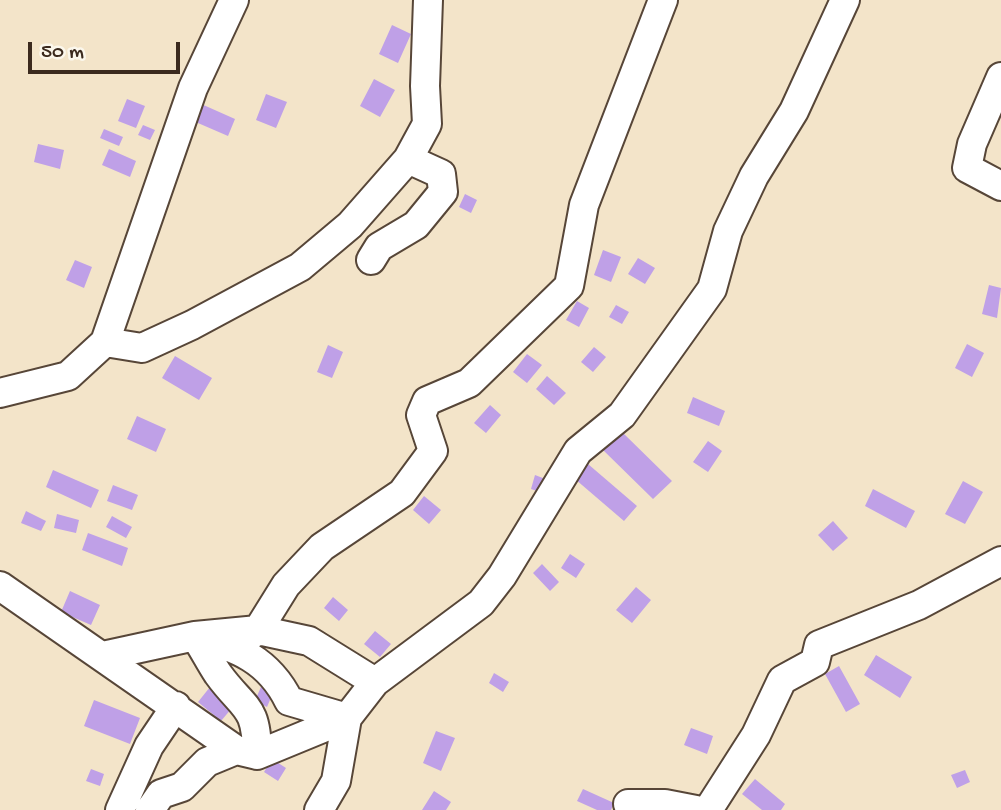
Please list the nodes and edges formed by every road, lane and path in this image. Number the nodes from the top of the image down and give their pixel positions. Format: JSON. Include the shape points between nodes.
{"nodes":[{"id":1,"x":234,"y":0,"type":"edge"},
{"id":2,"x":428,"y":0,"type":"edge"},
{"id":3,"x":663,"y":0,"type":"edge"},
{"id":4,"x":845,"y":0,"type":"edge"},
{"id":5,"x":1001,"y":77,"type":"edge"},
{"id":6,"x":408,"y":159,"type":"junction"},
{"id":7,"x":1001,"y":186,"type":"edge"},
{"id":8,"x":371,"y":260,"type":"dead end"},
{"id":9,"x":105,"y":342,"type":"junction"},
{"id":10,"x":0,"y":393,"type":"edge"},
{"id":11,"x":1001,"y":561,"type":"edge"},
{"id":12,"x":0,"y":586,"type":"edge"},
{"id":13,"x":258,"y":630,"type":"junction"},
{"id":14,"x":195,"y":636,"type":"junction"},
{"id":15,"x":234,"y":646,"type":"junction"},
{"id":16,"x":103,"y":656,"type":"junction"},
{"id":17,"x":375,"y":682,"type":"junction"},
{"id":18,"x":176,"y":706,"type":"junction"},
{"id":19,"x":347,"y":718,"type":"junction"},
{"id":20,"x":247,"y":753,"type":"junction"},
{"id":21,"x":628,"y":804,"type":"dead end"},
{"id":22,"x":120,"y":810,"type":"edge"},
{"id":23,"x":150,"y":810,"type":"edge"},
{"id":24,"x":319,"y":810,"type":"edge"},
{"id":25,"x":696,"y":810,"type":"edge"},
{"id":26,"x":708,"y":810,"type":"edge"}],
"edges":[{"from":1,"to":9,"type":"street","via":[[192,88]]},
{"from":2,"to":6,"type":"street","via":[[427,124]]},
{"from":3,"to":13,"type":"street","via":[[584,205],[569,286],[469,383],[427,401],[421,415],[433,451],[402,493],[321,547],[286,585]]},
{"from":4,"to":17,"type":"street","via":[[794,111],[754,176],[728,231],[712,289],[622,415],[578,451],[481,603]]},
{"from":5,"to":7,"type":"street","via":[[972,144],[967,168]]},
{"from":6,"to":8,"type":"street","via":[[441,174],[443,192],[416,225],[379,247]]},
{"from":6,"to":9,"type":"street","via":[[350,225],[300,267],[142,348]]},
{"from":9,"to":10,"type":"street","via":[[68,376]]},
{"from":11,"to":26,"type":"street","via":[[919,605],[819,645],[815,662],[782,680],[756,735]]},
{"from":12,"to":16,"type":"street"},
{"from":13,"to":14,"type":"street"},
{"from":13,"to":15,"type":"street"},
{"from":13,"to":17,"type":"street","via":[[309,641]]},
{"from":14,"to":15,"type":"street"},
{"from":14,"to":16,"type":"street"},
{"from":14,"to":20,"type":"street","via":[[219,676],[248,706],[257,728]]},
{"from":15,"to":19,"type":"street","via":[[279,680],[289,701]]},
{"from":16,"to":18,"type":"street"},
{"from":17,"to":19,"type":"street"},
{"from":18,"to":20,"type":"street"},
{"from":18,"to":22,"type":"street","via":[[149,746]]},
{"from":19,"to":20,"type":"street"},
{"from":19,"to":24,"type":"street","via":[[336,781]]},
{"from":20,"to":23,"type":"street","via":[[207,762],[182,787],[161,794]]},
{"from":21,"to":25,"type":"street"}]}
